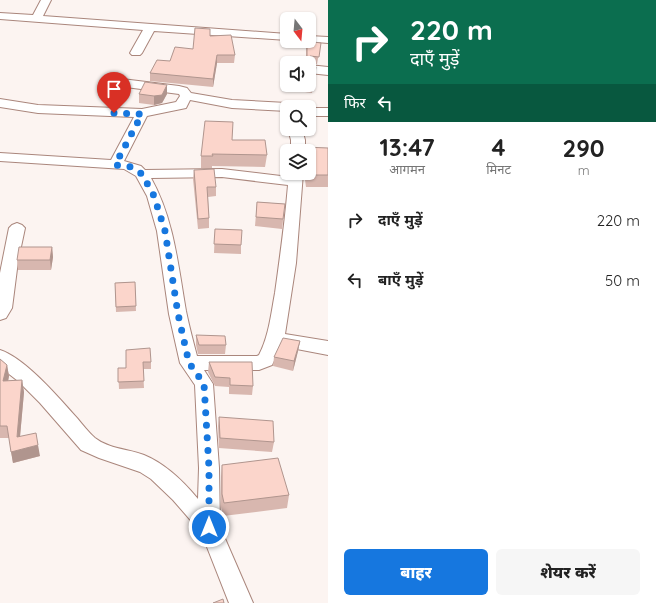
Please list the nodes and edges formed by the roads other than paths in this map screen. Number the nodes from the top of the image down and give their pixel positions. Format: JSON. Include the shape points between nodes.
{"nodes":[{"id":1,"x":46,"y":0,"type":"edge"},
{"id":2,"x":0,"y":16,"type":"edge"},
{"id":3,"x":36,"y":19,"type":"junction"},
{"id":4,"x":150,"y":27,"type":"junction"},
{"id":5,"x":280,"y":36,"type":"edge"},
{"id":6,"x":316,"y":39,"type":"edge"},
{"id":7,"x":328,"y":40,"type":"edge"},
{"id":8,"x":136,"y":53,"type":"dead end"},
{"id":9,"x":316,"y":70,"type":"edge"},
{"id":10,"x":328,"y":71,"type":"edge"},
{"id":11,"x":122,"y":83,"type":"dead end"},
{"id":12,"x":187,"y":96,"type":"junction"},
{"id":13,"x":0,"y":103,"type":"edge"},
{"id":14,"x":280,"y":107,"type":"edge"},
{"id":15,"x":316,"y":112,"type":"edge"},
{"id":16,"x":328,"y":112,"type":"edge"},
{"id":17,"x":142,"y":114,"type":"junction"},
{"id":18,"x":0,"y":157,"type":"edge"},
{"id":19,"x":115,"y":165,"type":"junction"},
{"id":20,"x":142,"y":174,"type":"junction"},
{"id":21,"x":280,"y":177,"type":"edge"},
{"id":22,"x":296,"y":180,"type":"edge"},
{"id":23,"x":18,"y":228,"type":"dead end"},
{"id":24,"x":0,"y":314,"type":"edge"},
{"id":25,"x":275,"y":339,"type":"junction"},
{"id":26,"x":328,"y":348,"type":"edge"},
{"id":27,"x":0,"y":357,"type":"edge"},
{"id":28,"x":189,"y":363,"type":"junction"},
{"id":29,"x":209,"y":527,"type":"junction"},
{"id":30,"x":241,"y":603,"type":"edge"}],
"edges":[{"from":1,"to":3,"type":"street"},
{"from":2,"to":3,"type":"street"},
{"from":3,"to":4,"type":"street"},
{"from":4,"to":5,"type":"street"},
{"from":4,"to":8,"type":"street"},
{"from":6,"to":7,"type":"street"},
{"from":9,"to":10,"type":"street"},
{"from":11,"to":12,"type":"street","via":[[179,90]]},
{"from":12,"to":14,"type":"street","via":[[232,104]]},
{"from":12,"to":17,"type":"street","via":[[181,105]]},
{"from":13,"to":17,"type":"street","via":[[38,110]]},
{"from":15,"to":16,"type":"street"},
{"from":17,"to":19,"type":"street"},
{"from":18,"to":19,"type":"street"},
{"from":19,"to":20,"type":"street","via":[[131,167]]},
{"from":20,"to":21,"type":"street","via":[[222,173]]},
{"from":20,"to":28,"type":"street","via":[[154,196],[165,231],[178,314]]},
{"from":22,"to":25,"type":"street","via":[[286,275]]},
{"from":23,"to":24,"type":"street"},
{"from":25,"to":26,"type":"street"},
{"from":25,"to":28,"type":"street","via":[[264,362]]},
{"from":27,"to":29,"type":"street","via":[[37,387],[88,444],[99,451],[138,461],[159,473]]},
{"from":28,"to":29,"type":"street","via":[[202,379],[205,390]]},
{"from":29,"to":30,"type":"street"}]}
